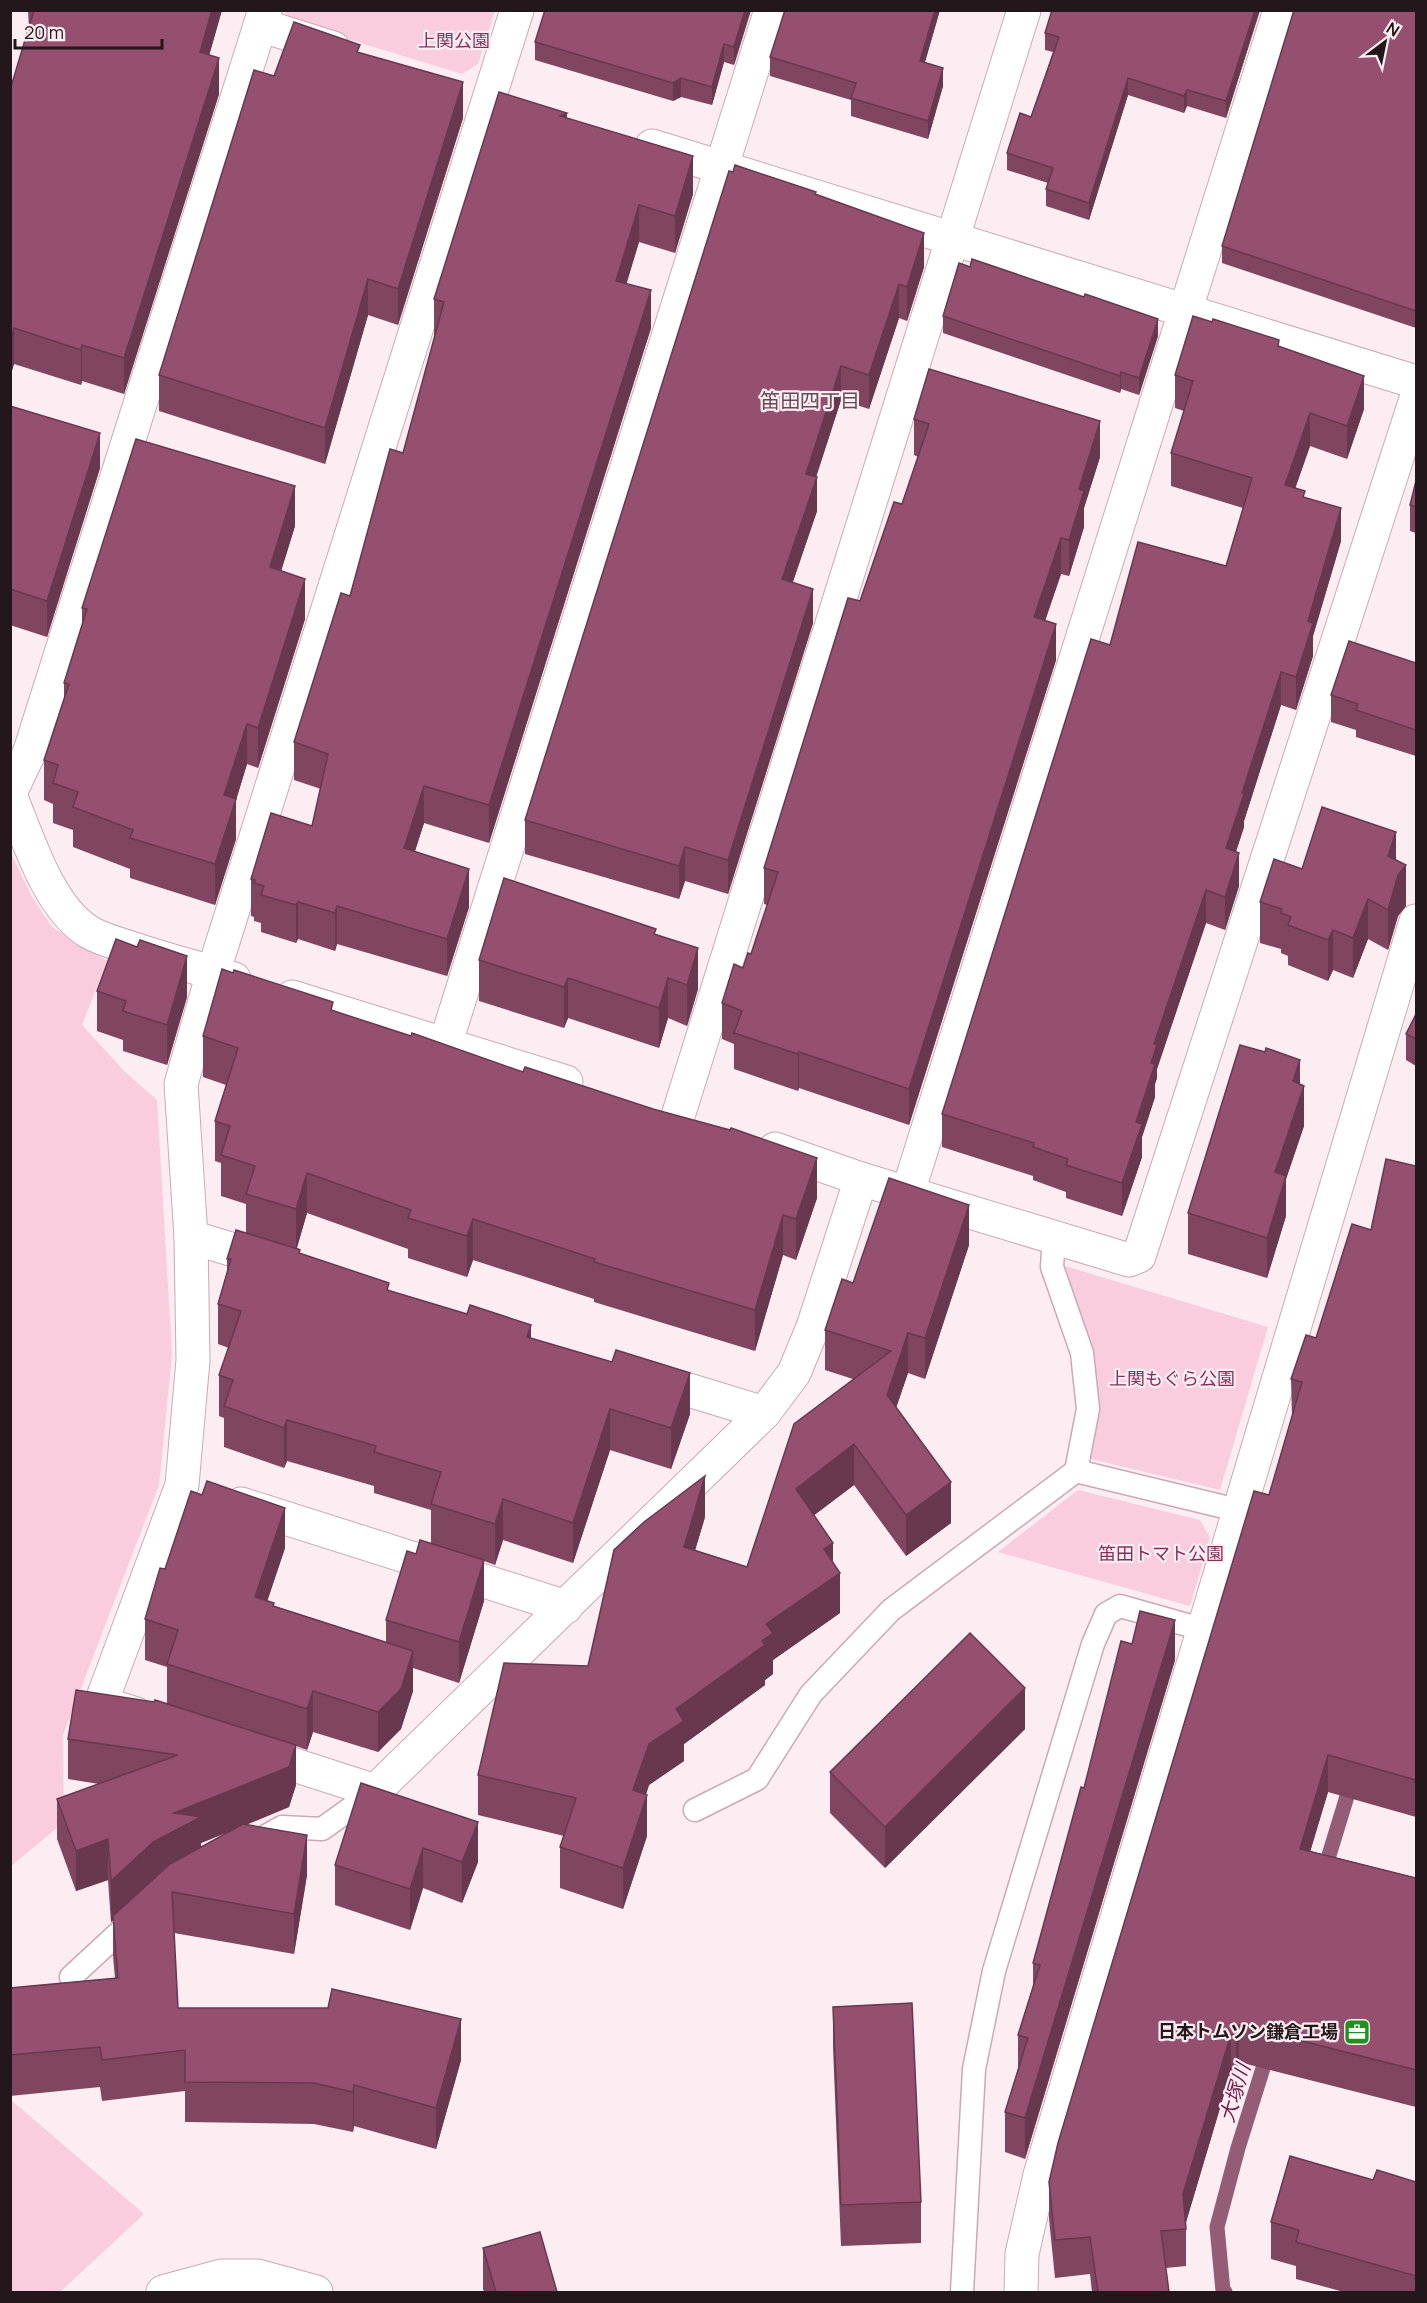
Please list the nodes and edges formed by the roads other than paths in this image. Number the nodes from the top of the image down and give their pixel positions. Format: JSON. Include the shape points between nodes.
{"nodes":[{"id":1,"x":517,"y":10,"type":"edge"},
{"id":2,"x":771,"y":10,"type":"edge"},
{"id":3,"x":1024,"y":10,"type":"edge"},
{"id":4,"x":1280,"y":10,"type":"edge"},
{"id":5,"x":263,"y":18,"type":"edge"},
{"id":6,"x":363,"y":57,"type":"edge"},
{"id":7,"x":478,"y":93,"type":"junction"},
{"id":8,"x":522,"y":106,"type":"edge"},
{"id":9,"x":622,"y":136,"type":"edge"},
{"id":10,"x":722,"y":167,"type":"junction"},
{"id":11,"x":952,"y":237,"type":"junction"},
{"id":12,"x":1186,"y":311,"type":"junction"},
{"id":13,"x":1416,"y":382,"type":"edge"},
{"id":14,"x":1416,"y":399,"type":"edge"},
{"id":15,"x":1412,"y":433,"type":"edge"},
{"id":16,"x":10,"y":794,"type":"edge"},
{"id":17,"x":1416,"y":921,"type":"edge"},
{"id":18,"x":213,"y":973,"type":"junction"},
{"id":19,"x":445,"y":1046,"type":"junction"},
{"id":20,"x":590,"y":1089,"type":"edge"},
{"id":21,"x":645,"y":1106,"type":"edge"},
{"id":22,"x":678,"y":1116,"type":"junction"},
{"id":23,"x":710,"y":1127,"type":"edge"},
{"id":24,"x":743,"y":1138,"type":"edge"},
{"id":25,"x":861,"y":1179,"type":"junction"},
{"id":26,"x":908,"y":1192,"type":"junction"},
{"id":27,"x":191,"y":1237,"type":"junction"},
{"id":28,"x":1054,"y":1237,"type":"junction"},
{"id":29,"x":306,"y":1272,"type":"edge"},
{"id":30,"x":615,"y":1367,"type":"edge"},
{"id":31,"x":764,"y":1413,"type":"junction"},
{"id":32,"x":1076,"y":1471,"type":"junction"},
{"id":33,"x":201,"y":1491,"type":"junction"},
{"id":34,"x":1241,"y":1511,"type":"junction"},
{"id":35,"x":566,"y":1607,"type":"junction"},
{"id":36,"x":1205,"y":1630,"type":"junction"},
{"id":37,"x":170,"y":1725,"type":"edge"},
{"id":38,"x":227,"y":1743,"type":"edge"},
{"id":39,"x":375,"y":1791,"type":"junction"},
{"id":40,"x":695,"y":1810,"type":"dead end"},
{"id":41,"x":235,"y":1854,"type":"edge"},
{"id":42,"x":153,"y":1900,"type":"edge"},
{"id":43,"x":70,"y":1977,"type":"dead end"},
{"id":44,"x":163,"y":2292,"type":"edge"},
{"id":45,"x":316,"y":2292,"type":"edge"},
{"id":46,"x":962,"y":2292,"type":"edge"},
{"id":47,"x":1021,"y":2292,"type":"edge"}],
"edges":[{"from":1,"to":7,"type":"street"},
{"from":2,"to":10,"type":"street"},
{"from":3,"to":11,"type":"street"},
{"from":4,"to":12,"type":"street"},
{"from":5,"to":6,"type":"street"},
{"from":5,"to":16,"type":"street","via":[[30,751]]},
{"from":7,"to":8,"type":"street"},
{"from":7,"to":18,"type":"street"},
{"from":9,"to":10,"type":"street"},
{"from":10,"to":11,"type":"street"},
{"from":10,"to":19,"type":"street"},
{"from":11,"to":12,"type":"street"},
{"from":11,"to":22,"type":"street"},
{"from":12,"to":13,"type":"street"},
{"from":12,"to":26,"type":"street"},
{"from":14,"to":15,"type":"street"},
{"from":15,"to":28,"type":"street","via":[[1139,1256],[1130,1260]]},
{"from":16,"to":18,"type":"street","via":[[56,898],[89,932]]},
{"from":17,"to":34,"type":"street"},
{"from":18,"to":19,"type":"street"},
{"from":18,"to":27,"type":"street","via":[[181,1084]]},
{"from":19,"to":20,"type":"street"},
{"from":21,"to":22,"type":"street"},
{"from":22,"to":23,"type":"street"},
{"from":24,"to":25,"type":"street"},
{"from":25,"to":26,"type":"street"},
{"from":25,"to":31,"type":"street","via":[[810,1336],[794,1373]]},
{"from":26,"to":28,"type":"street"},
{"from":27,"to":29,"type":"street"},
{"from":27,"to":33,"type":"street"},
{"from":28,"to":32,"type":"lane","via":[[1052,1267],[1082,1353],[1088,1409]]},
{"from":30,"to":31,"type":"street"},
{"from":31,"to":35,"type":"street"},
{"from":32,"to":34,"type":"lane"},
{"from":32,"to":40,"type":"lane","via":[[891,1610],[811,1694],[757,1779]]},
{"from":33,"to":35,"type":"street"},
{"from":33,"to":37,"type":"street","via":[[101,1703]]},
{"from":34,"to":36,"type":"street"},
{"from":35,"to":39,"type":"street"},
{"from":36,"to":46,"type":"lane","via":[[1120,1606],[1106,1614],[1093,1644],[994,1971],[974,2069]]},
{"from":36,"to":47,"type":"street","via":[[1040,2175],[1022,2254]]},
{"from":38,"to":39,"type":"street"},
{"from":39,"to":41,"type":"lane","via":[[322,1829],[282,1827]]},
{"from":42,"to":43,"type":"lane"},
{"from":44,"to":45,"type":"street","via":[[222,2276],[257,2276]]}]}
